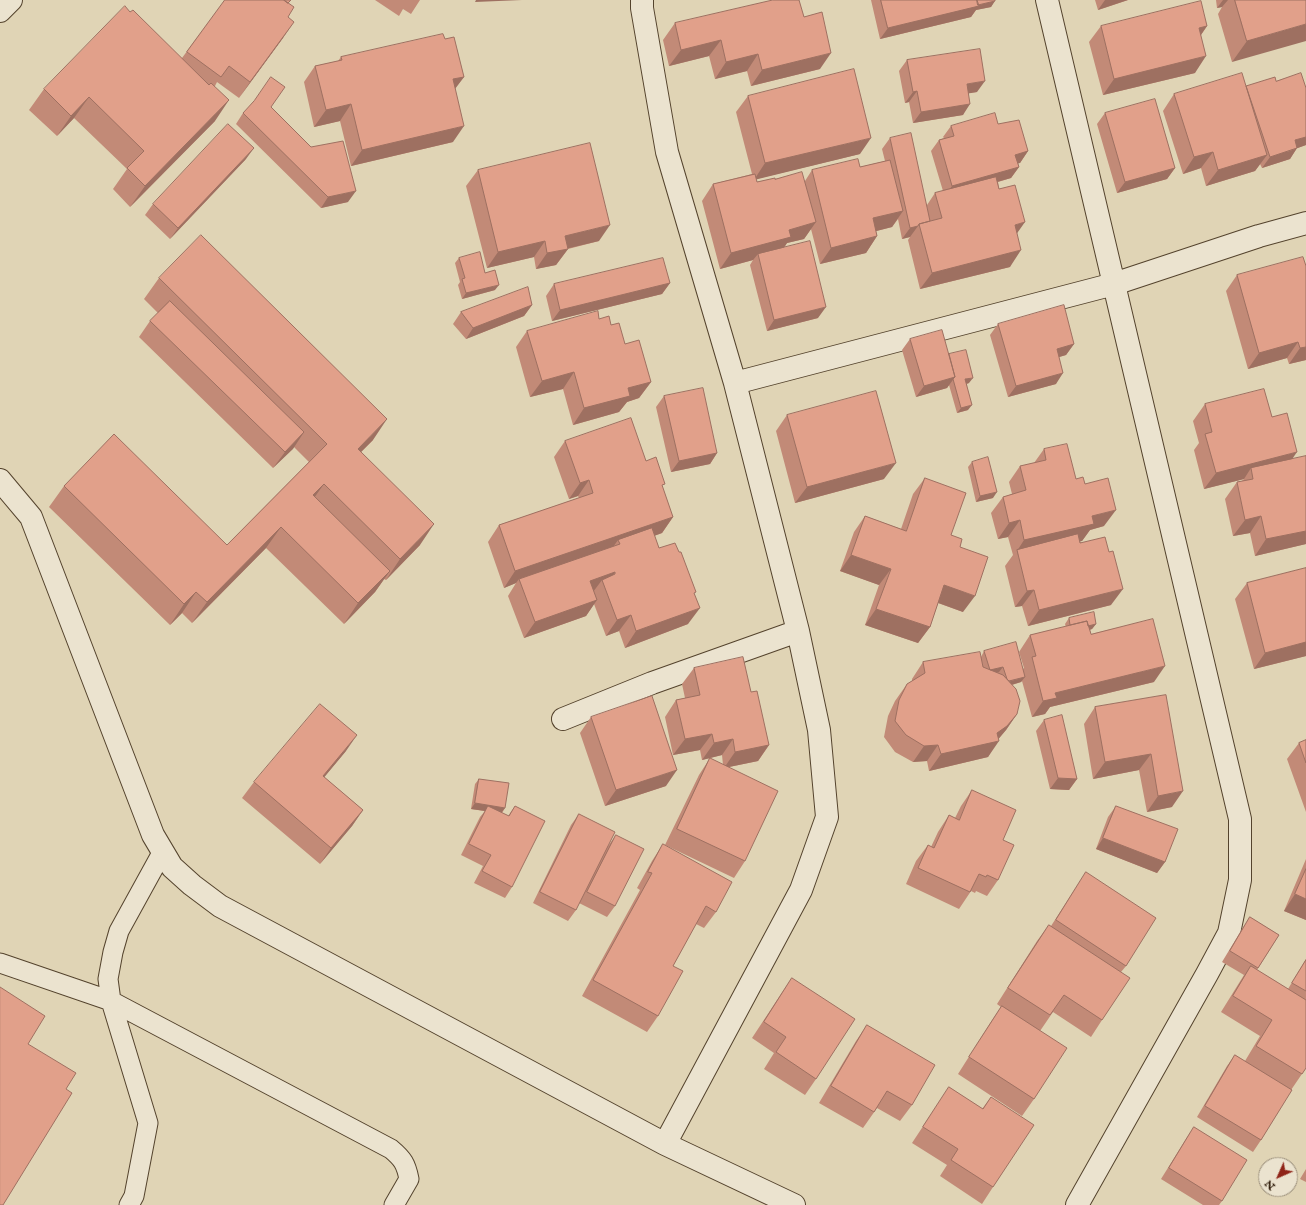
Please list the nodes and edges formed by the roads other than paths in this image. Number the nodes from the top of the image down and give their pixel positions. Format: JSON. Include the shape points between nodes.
{"nodes":[{"id":1,"x":11,"y":0,"type":"edge"},
{"id":2,"x":642,"y":0,"type":"edge"},
{"id":3,"x":1047,"y":0,"type":"edge"},
{"id":4,"x":0,"y":11,"type":"edge"},
{"id":5,"x":1306,"y":223,"type":"edge"},
{"id":6,"x":1114,"y":284,"type":"junction"},
{"id":7,"x":735,"y":383,"type":"junction"},
{"id":8,"x":0,"y":480,"type":"edge"},
{"id":9,"x":798,"y":631,"type":"junction"},
{"id":10,"x":563,"y":719,"type":"dead end"},
{"id":11,"x":163,"y":851,"type":"junction"},
{"id":12,"x":0,"y":964,"type":"edge"},
{"id":13,"x":111,"y":1001,"type":"junction"},
{"id":14,"x":665,"y":1144,"type":"junction"},
{"id":15,"x":129,"y":1205,"type":"edge"},
{"id":16,"x":394,"y":1205,"type":"edge"},
{"id":17,"x":794,"y":1205,"type":"edge"},
{"id":18,"x":1077,"y":1205,"type":"edge"}],
"edges":[{"from":1,"to":4,"type":"street"},
{"from":2,"to":7,"type":"street","via":[[667,152]]},
{"from":3,"to":6,"type":"street"},
{"from":5,"to":6,"type":"street"},
{"from":6,"to":7,"type":"street"},
{"from":6,"to":18,"type":"street","via":[[1240,819],[1240,880],[1229,933]]},
{"from":7,"to":9,"type":"street"},
{"from":8,"to":11,"type":"street","via":[[31,517],[153,835]]},
{"from":9,"to":10,"type":"street","via":[[652,683]]},
{"from":9,"to":14,"type":"street","via":[[819,730],[827,817],[801,890]]},
{"from":11,"to":13,"type":"lane","via":[[119,931],[108,979]]},
{"from":11,"to":14,"type":"street","via":[[172,867],[220,906]]},
{"from":12,"to":13,"type":"lane"},
{"from":13,"to":15,"type":"lane","via":[[148,1123],[134,1196]]},
{"from":13,"to":16,"type":"lane","via":[[391,1149],[402,1158],[409,1179]]},
{"from":14,"to":17,"type":"street"}]}
